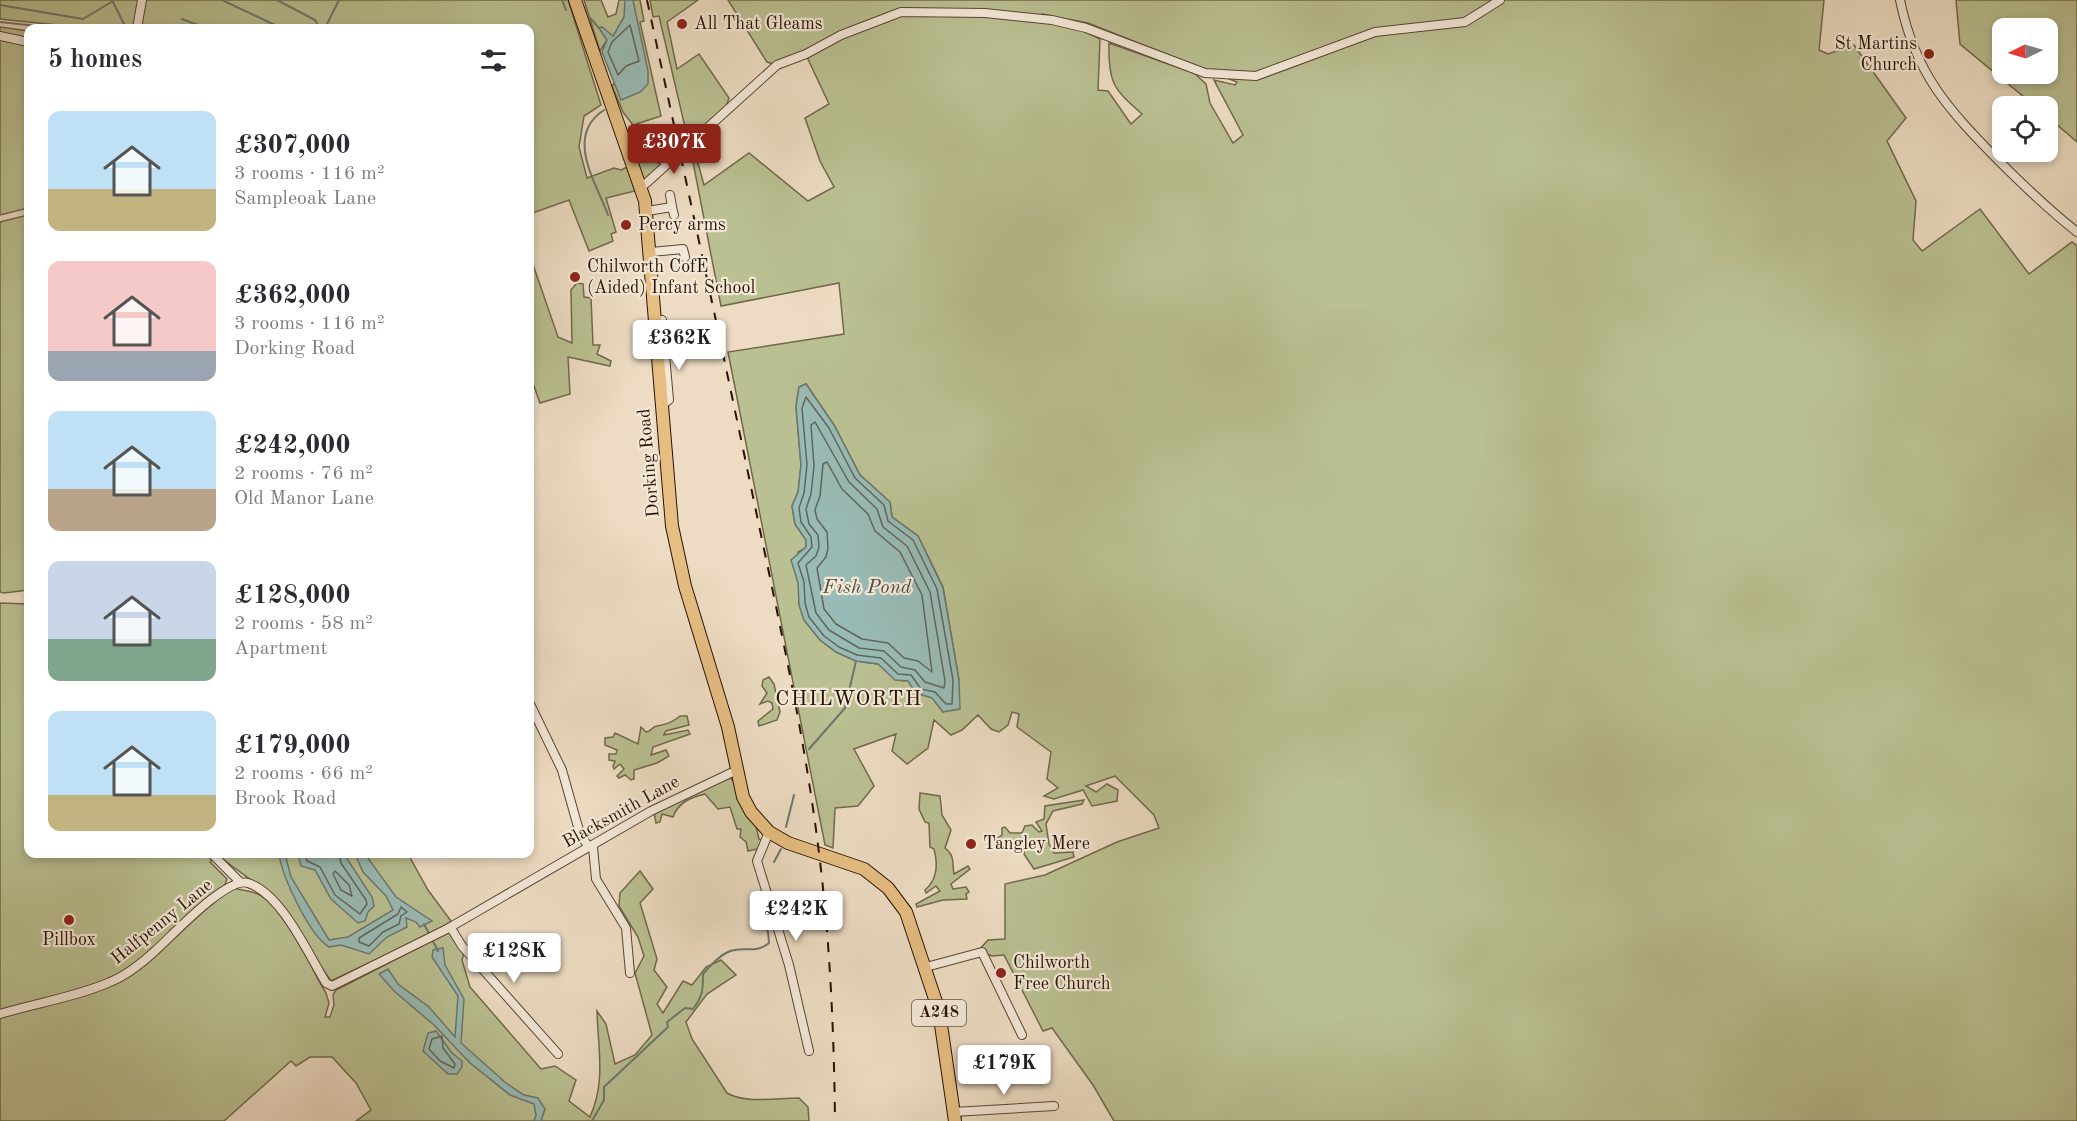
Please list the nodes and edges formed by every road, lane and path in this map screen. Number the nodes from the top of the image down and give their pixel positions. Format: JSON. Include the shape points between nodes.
{"nodes":[{"id":1,"x":142,"y":0,"type":"edge"},
{"id":2,"x":575,"y":0,"type":"edge"},
{"id":3,"x":1500,"y":0,"type":"edge"},
{"id":4,"x":1900,"y":0,"type":"edge"},
{"id":5,"x":138,"y":24,"type":"edge"},
{"id":6,"x":0,"y":36,"type":"edge"},
{"id":7,"x":24,"y":41,"type":"edge"},
{"id":8,"x":627,"y":147,"type":"junction"},
{"id":9,"x":668,"y":163,"type":"junction"},
{"id":10,"x":642,"y":187,"type":"junction"},
{"id":11,"x":670,"y":195,"type":"dead end"},
{"id":12,"x":647,"y":211,"type":"junction"},
{"id":13,"x":2077,"y":232,"type":"edge"},
{"id":14,"x":683,"y":250,"type":"dead end"},
{"id":15,"x":651,"y":252,"type":"junction"},
{"id":16,"x":662,"y":320,"type":"dead end"},
{"id":17,"x":662,"y":356,"type":"junction"},
{"id":18,"x":534,"y":712,"type":"edge"},
{"id":19,"x":737,"y":770,"type":"junction"},
{"id":20,"x":769,"y":832,"type":"junction"},
{"id":21,"x":590,"y":847,"type":"junction"},
{"id":22,"x":216,"y":858,"type":"edge"},
{"id":23,"x":240,"y":882,"type":"junction"},
{"id":24,"x":451,"y":928,"type":"junction"},
{"id":25,"x":926,"y":967,"type":"junction"},
{"id":26,"x":630,"y":973,"type":"dead end"},
{"id":27,"x":332,"y":986,"type":"joint"},
{"id":28,"x":0,"y":1014,"type":"edge"},
{"id":29,"x":1022,"y":1035,"type":"dead end"},
{"id":30,"x":809,"y":1052,"type":"dead end"},
{"id":31,"x":558,"y":1054,"type":"dead end"},
{"id":32,"x":1054,"y":1106,"type":"dead end"},
{"id":33,"x":955,"y":1116,"type":"edge"}],
"edges":[{"from":1,"to":5,"type":"street"},
{"from":2,"to":8,"type":"main road","name":"Dorking Road","number":"A248"},
{"from":3,"to":9,"type":"street","via":[[1465,22],[1375,32],[1256,76],[1205,73],[1086,28],[1052,20],[985,13],[901,12],[777,65]]},
{"from":4,"to":13,"type":"street","via":[[1911,44],[1926,76],[1953,114],[2048,209]]},
{"from":6,"to":7,"type":"street"},
{"from":8,"to":9,"type":"street","via":[[636,146]]},
{"from":8,"to":10,"type":"main road","name":"Dorking Road","number":"A248"},
{"from":9,"to":10,"type":"street"},
{"from":10,"to":12,"type":"main road","name":"Dorking Road","number":"A248"},
{"from":11,"to":12,"type":"street","via":[[673,211]]},
{"from":12,"to":15,"type":"main road","name":"Dorking Road","number":"A248"},
{"from":14,"to":15,"type":"street"},
{"from":15,"to":17,"type":"main road","name":"Dorking Road","number":"A248"},
{"from":16,"to":17,"type":"street"},
{"from":17,"to":19,"type":"main road","name":"Dorking Road","number":"A248","via":[[666,477],[677,555],[729,727]]},
{"from":18,"to":21,"type":"street","via":[[562,770],[580,834]]},
{"from":19,"to":20,"type":"main road","name":"Dorking Road","number":"A248","via":[[746,804]]},
{"from":19,"to":21,"type":"street","name":"Blacksmith Lane","via":[[651,811]]},
{"from":20,"to":25,"type":"main road","name":"Dorking Road","number":"A248","via":[[788,843],[864,869],[888,888],[906,912]]},
{"from":20,"to":30,"type":"street","via":[[757,861],[789,965]]},
{"from":21,"to":24,"type":"street","name":"Blacksmith Lane"},
{"from":21,"to":26,"type":"street","via":[[596,879],[626,928]]},
{"from":22,"to":23,"type":"street"},
{"from":23,"to":27,"type":"street","name":"Halfpenny Lane","via":[[249,883],[269,897],[295,930],[326,983]]},
{"from":23,"to":28,"type":"street","name":"Halfpenny Lane","via":[[223,890],[153,953],[111,982]]},
{"from":24,"to":27,"type":"street","name":"Blacksmith Lane"},
{"from":24,"to":31,"type":"street","via":[[462,946]]},
{"from":25,"to":29,"type":"street","via":[[982,952]]},
{"from":25,"to":33,"type":"main road","number":"A248","via":[[939,1011]]},
{"from":32,"to":33,"type":"street"}]}
